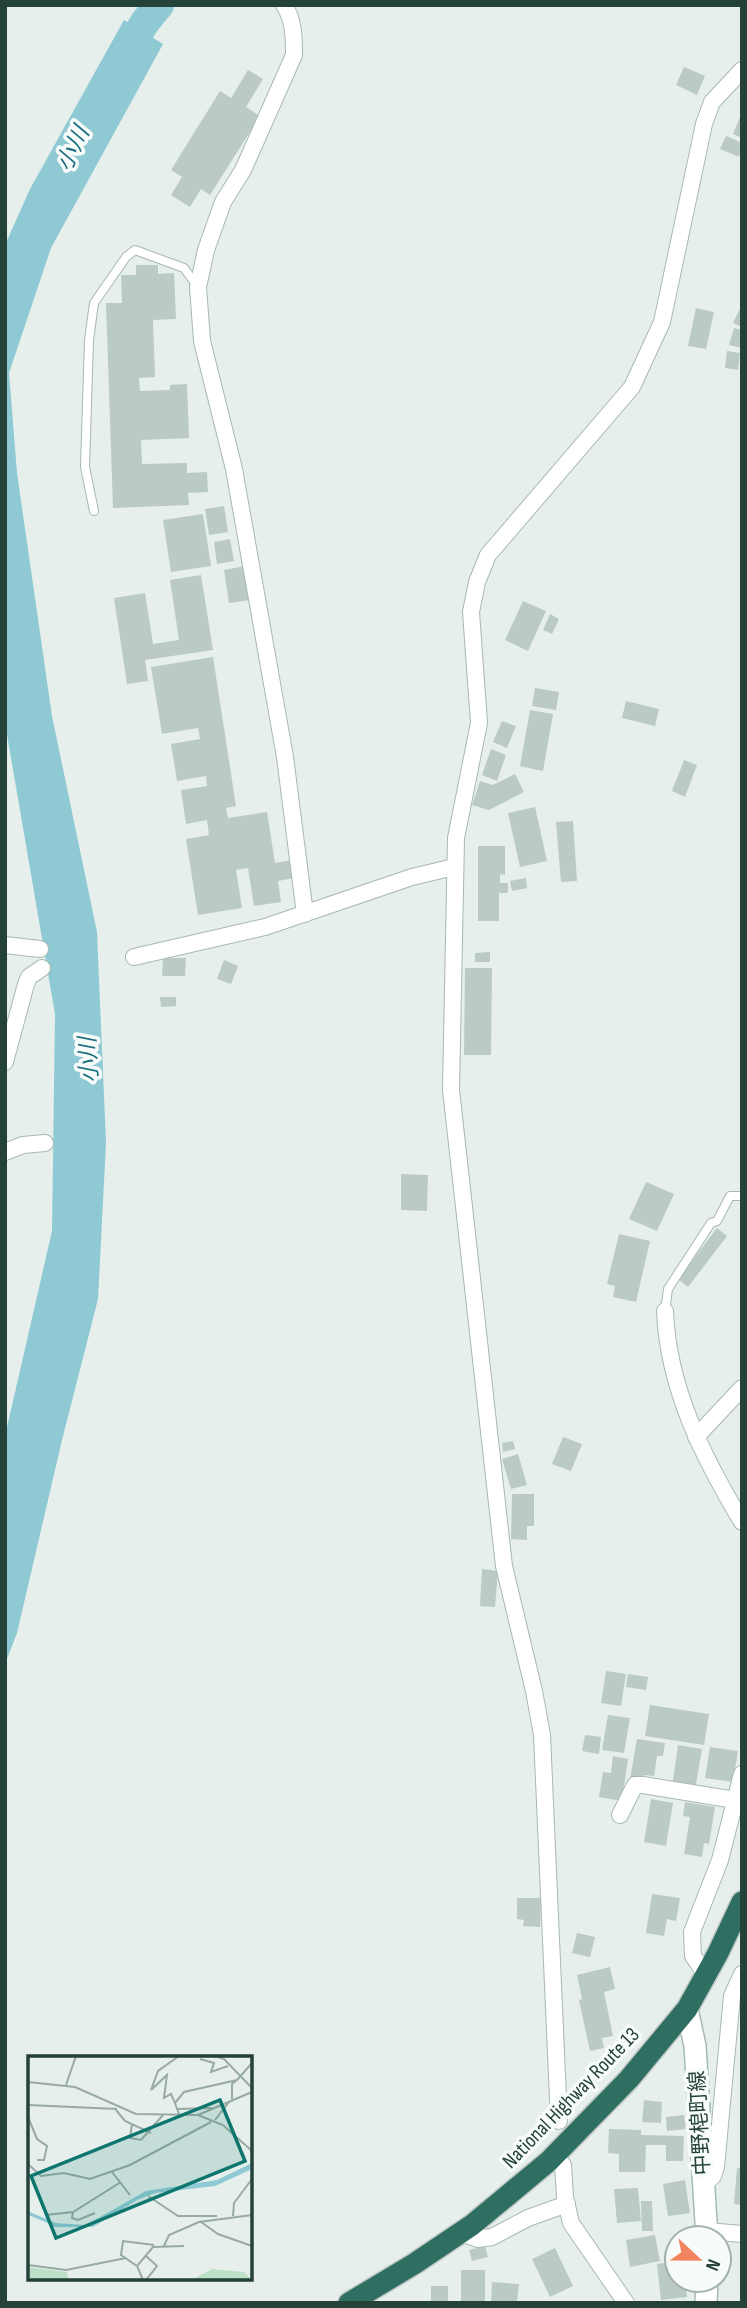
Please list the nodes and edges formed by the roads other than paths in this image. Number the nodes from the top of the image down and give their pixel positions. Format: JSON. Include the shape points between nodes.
{"nodes":[{"id":1,"x":284,"y":5,"type":"edge"},
{"id":2,"x":742,"y":70,"type":"edge"},
{"id":3,"x":198,"y":287,"type":"junction"},
{"id":4,"x":94,"y":511,"type":"dead end"},
{"id":5,"x":454,"y":867,"type":"junction"},
{"id":6,"x":305,"y":914,"type":"junction"},
{"id":7,"x":5,"y":945,"type":"edge"},
{"id":8,"x":40,"y":949,"type":"dead end"},
{"id":9,"x":134,"y":957,"type":"dead end"},
{"id":10,"x":42,"y":968,"type":"dead end"},
{"id":11,"x":5,"y":1062,"type":"edge"},
{"id":12,"x":45,"y":1143,"type":"dead end"},
{"id":13,"x":5,"y":1152,"type":"edge"},
{"id":14,"x":742,"y":1196,"type":"edge"},
{"id":15,"x":665,"y":1311,"type":"joint"},
{"id":16,"x":742,"y":1388,"type":"edge"},
{"id":17,"x":696,"y":1437,"type":"junction"},
{"id":18,"x":742,"y":1522,"type":"edge"},
{"id":19,"x":742,"y":1774,"type":"edge"},
{"id":20,"x":735,"y":1800,"type":"junction"},
{"id":21,"x":620,"y":1815,"type":"dead end"},
{"id":22,"x":742,"y":1902,"type":"edge"},
{"id":23,"x":742,"y":1974,"type":"edge"},
{"id":24,"x":706,"y":1975,"type":"junction"},
{"id":25,"x":687,"y":2009,"type":"junction"},
{"id":26,"x":559,"y":2121,"type":"dead end"},
{"id":27,"x":563,"y":2165,"type":"dead end"},
{"id":28,"x":703,"y":2186,"type":"junction"},
{"id":29,"x":567,"y":2204,"type":"junction"},
{"id":30,"x":709,"y":2224,"type":"edge"},
{"id":31,"x":460,"y":2233,"type":"junction"},
{"id":32,"x":349,"y":2303,"type":"edge"},
{"id":33,"x":626,"y":2303,"type":"edge"}],
"edges":[{"from":1,"to":3,"type":"street","via":[[294,37],[294,55],[243,170],[223,202]]},
{"from":2,"to":5,"type":"street","via":[[712,102],[704,124],[662,322],[646,360],[632,387],[488,555],[477,582],[471,612],[479,723]]},
{"from":3,"to":4,"type":"lane","via":[[184,268],[135,250],[94,303],[85,467]]},
{"from":3,"to":6,"type":"street","via":[[202,341],[234,469],[282,744]]},
{"from":5,"to":6,"type":"street"},
{"from":5,"to":26,"type":"street","via":[[453,1118],[504,1566],[542,1735]]},
{"from":6,"to":9,"type":"street","via":[[265,928]]},
{"from":7,"to":8,"type":"street"},
{"from":10,"to":11,"type":"street","via":[[29,976]]},
{"from":12,"to":13,"type":"street"},
{"from":14,"to":15,"type":"lane","via":[[730,1196],[718,1221],[710,1223],[668,1289]]},
{"from":15,"to":17,"type":"street","via":[[674,1377]]},
{"from":16,"to":17,"type":"street"},
{"from":17,"to":18,"type":"street"},
{"from":19,"to":20,"type":"street"},
{"from":20,"to":21,"type":"street","via":[[635,1786]]},
{"from":20,"to":24,"type":"street","via":[[720,1860],[692,1932],[692,1956]]},
{"from":22,"to":24,"type":"highway","name":"National Highway Route 13"},
{"from":23,"to":28,"type":"street","via":[[732,1996],[716,2167]]},
{"from":24,"to":25,"type":"highway","name":"National Highway Route 13"},
{"from":25,"to":28,"type":"main road","name":"中野梍町線","via":[[695,2046]]},
{"from":25,"to":31,"type":"highway","name":"National Highway Route 13","via":[[629,2079],[550,2161]]},
{"from":27,"to":29,"type":"street"},
{"from":28,"to":30,"type":"main road","name":"中野梍町線"},
{"from":29,"to":31,"type":"street","via":[[492,2237],[478,2239]]},
{"from":29,"to":33,"type":"street","via":[[571,2223]]},
{"from":31,"to":32,"type":"highway","name":"National Highway Route 13"}]}
